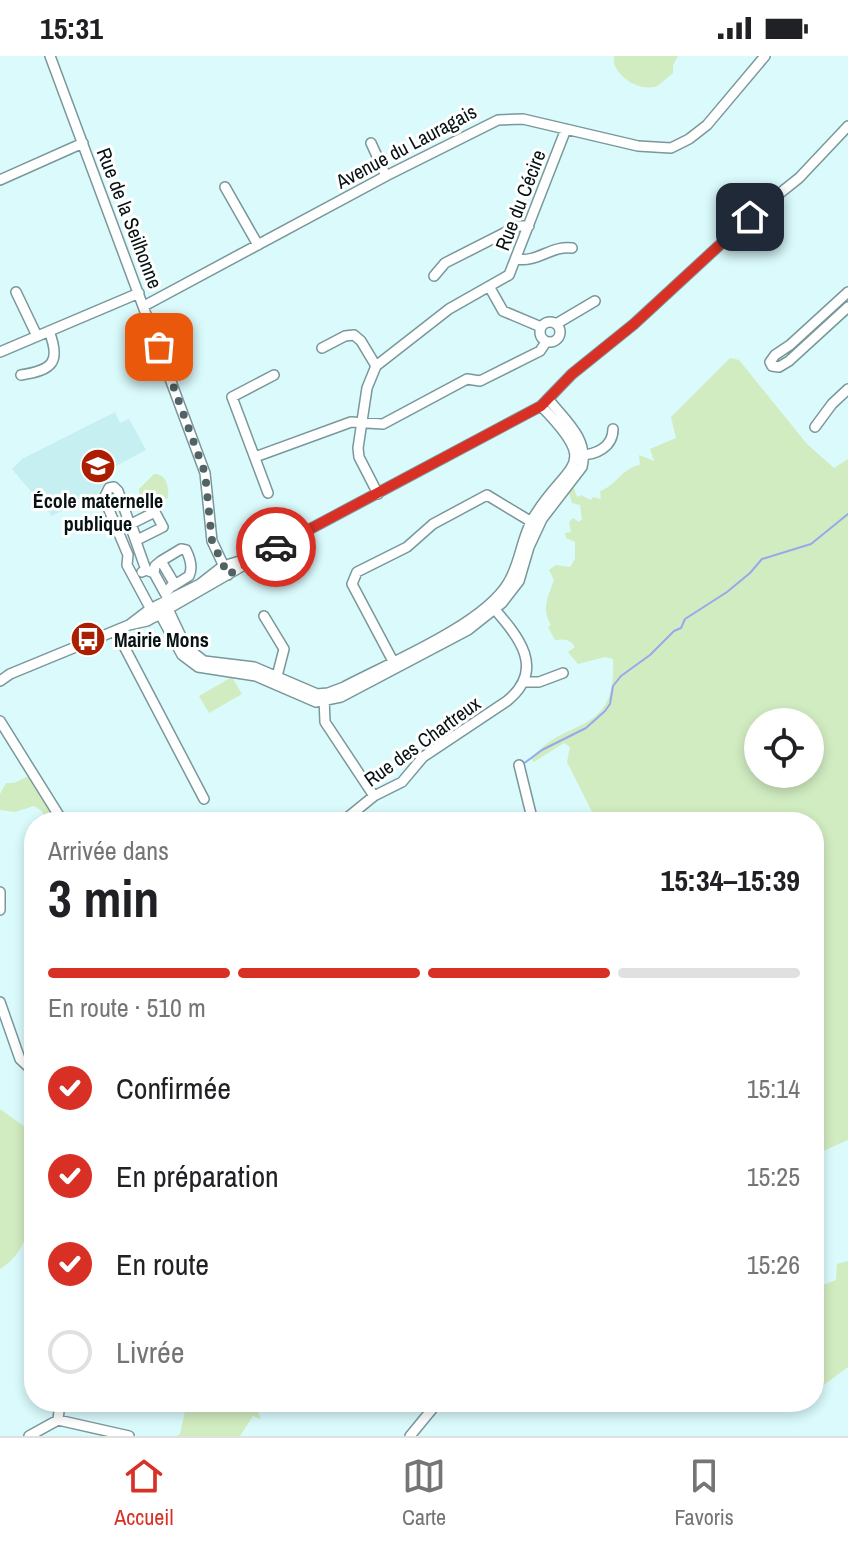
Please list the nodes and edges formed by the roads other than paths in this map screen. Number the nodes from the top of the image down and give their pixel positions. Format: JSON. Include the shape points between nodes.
{"nodes":[{"id":1,"x":50,"y":56,"type":"edge"},
{"id":2,"x":765,"y":56,"type":"edge"},
{"id":3,"x":848,"y":126,"type":"edge"},
{"id":4,"x":566,"y":129,"type":"junction"},
{"id":5,"x":83,"y":143,"type":"junction"},
{"id":6,"x":371,"y":143,"type":"dead end"},
{"id":7,"x":386,"y":176,"type":"junction"},
{"id":8,"x":0,"y":180,"type":"edge"},
{"id":9,"x":225,"y":187,"type":"dead end"},
{"id":10,"x":529,"y":226,"type":"junction"},
{"id":11,"x":258,"y":245,"type":"junction"},
{"id":12,"x":572,"y":248,"type":"dead end"},
{"id":13,"x":517,"y":259,"type":"junction"},
{"id":14,"x":434,"y":276,"type":"dead end"},
{"id":15,"x":490,"y":288,"type":"junction"},
{"id":16,"x":16,"y":292,"type":"dead end"},
{"id":17,"x":848,"y":292,"type":"edge"},
{"id":18,"x":139,"y":293,"type":"junction"},
{"id":19,"x":595,"y":301,"type":"dead end"},
{"id":20,"x":144,"y":306,"type":"junction"},
{"id":21,"x":848,"y":307,"type":"edge"},
{"id":22,"x":556,"y":324,"type":"junction"},
{"id":23,"x":541,"y":327,"type":"junction"},
{"id":24,"x":49,"y":331,"type":"junction"},
{"id":25,"x":37,"y":336,"type":"junction"},
{"id":26,"x":546,"y":342,"type":"junction"},
{"id":27,"x":322,"y":348,"type":"dead end"},
{"id":28,"x":0,"y":352,"type":"edge"},
{"id":29,"x":376,"y":366,"type":"junction"},
{"id":30,"x":21,"y":375,"type":"dead end"},
{"id":31,"x":274,"y":375,"type":"dead end"},
{"id":32,"x":848,"y":389,"type":"edge"},
{"id":33,"x":545,"y":403,"type":"junction"},
{"id":34,"x":362,"y":422,"type":"junction"},
{"id":35,"x":815,"y":427,"type":"dead end"},
{"id":36,"x":613,"y":429,"type":"dead end"},
{"id":37,"x":580,"y":455,"type":"junction"},
{"id":38,"x":255,"y":457,"type":"junction"},
{"id":39,"x":268,"y":493,"type":"dead end"},
{"id":40,"x":378,"y":494,"type":"junction"},
{"id":41,"x":535,"y":524,"type":"junction"},
{"id":42,"x":161,"y":561,"type":"junction"},
{"id":43,"x":226,"y":570,"type":"junction"},
{"id":44,"x":150,"y":572,"type":"junction"},
{"id":45,"x":136,"y":582,"type":"junction"},
{"id":46,"x":162,"y":603,"type":"junction"},
{"id":47,"x":492,"y":606,"type":"junction"},
{"id":48,"x":264,"y":616,"type":"dead end"},
{"id":49,"x":116,"y":631,"type":"junction"},
{"id":50,"x":394,"y":664,"type":"junction"},
{"id":51,"x":563,"y":673,"type":"dead end"},
{"id":52,"x":1,"y":679,"type":"edge"},
{"id":53,"x":276,"y":680,"type":"junction"},
{"id":54,"x":523,"y":682,"type":"junction"},
{"id":55,"x":324,"y":698,"type":"junction"},
{"id":56,"x":0,"y":721,"type":"edge"},
{"id":57,"x":519,"y":765,"type":"dead end"},
{"id":58,"x":374,"y":796,"type":"junction"},
{"id":59,"x":204,"y":799,"type":"dead end"},
{"id":60,"x":57,"y":812,"type":"edge"},
{"id":61,"x":354,"y":812,"type":"edge"},
{"id":62,"x":531,"y":812,"type":"edge"},
{"id":63,"x":0,"y":892,"type":"edge"},
{"id":64,"x":0,"y":910,"type":"edge"},
{"id":65,"x":0,"y":1002,"type":"edge"},
{"id":66,"x":24,"y":1063,"type":"edge"},
{"id":67,"x":59,"y":1412,"type":"edge"},
{"id":68,"x":430,"y":1412,"type":"edge"},
{"id":69,"x":58,"y":1420,"type":"junction"},
{"id":70,"x":413,"y":1433,"type":"edge"},
{"id":71,"x":29,"y":1436,"type":"edge"},
{"id":72,"x":129,"y":1436,"type":"edge"}],
"edges":[{"from":1,"to":5,"type":"street","name":"Rue de la Seilhonne"},
{"from":2,"to":4,"type":"street","name":"Avenue du Lauragais","via":[[707,125],[671,148]]},
{"from":3,"to":33,"type":"street","via":[[805,173]]},
{"from":4,"to":7,"type":"street","name":"Avenue du Lauragais","via":[[523,119],[498,120]]},
{"from":4,"to":10,"type":"street","name":"Rue du Cécire"},
{"from":5,"to":8,"type":"street"},
{"from":5,"to":18,"type":"street","name":"Rue de la Seilhonne"},
{"from":6,"to":7,"type":"street"},
{"from":7,"to":11,"type":"street","name":"Avenue du Lauragais"},
{"from":9,"to":11,"type":"street"},
{"from":10,"to":13,"type":"street","name":"Rue du Cécire"},
{"from":10,"to":14,"type":"street","via":[[518,226],[445,263]]},
{"from":11,"to":20,"type":"street","name":"Avenue du Lauragais"},
{"from":12,"to":13,"type":"street"},
{"from":13,"to":15,"type":"street","name":"Rue du Cécire","via":[[509,275]]},
{"from":15,"to":23,"type":"street","via":[[503,311]]},
{"from":15,"to":29,"type":"street","name":"Rue du Cécire","via":[[449,309]]},
{"from":16,"to":25,"type":"street"},
{"from":17,"to":21,"type":"street","via":[[775,355],[772,366],[789,361]]},
{"from":18,"to":20,"type":"street","name":"Rue de la Seilhonne"},
{"from":18,"to":24,"type":"street"},
{"from":19,"to":22,"type":"street"},
{"from":20,"to":43,"type":"street","name":"Rue de la Seilhonne","via":[[205,473],[212,541]]},
{"from":22,"to":23,"type":"street"},
{"from":22,"to":26,"type":"street","via":[[558,338]]},
{"from":23,"to":26,"type":"street"},
{"from":24,"to":25,"type":"street"},
{"from":24,"to":30,"type":"street","via":[[55,360]]},
{"from":25,"to":28,"type":"street"},
{"from":26,"to":34,"type":"street","via":[[540,351],[480,381],[467,379],[383,424]]},
{"from":27,"to":29,"type":"street","via":[[354,335]]},
{"from":29,"to":34,"type":"street"},
{"from":31,"to":38,"type":"street","via":[[232,397]]},
{"from":32,"to":35,"type":"street"},
{"from":33,"to":37,"type":"street","via":[[579,438]]},
{"from":33,"to":40,"type":"street"},
{"from":34,"to":38,"type":"street"},
{"from":34,"to":40,"type":"street","via":[[358,454]]},
{"from":36,"to":37,"type":"street","via":[[611,441],[598,452]]},
{"from":37,"to":41,"type":"street","via":[[580,472]]},
{"from":38,"to":39,"type":"street"},
{"from":40,"to":43,"type":"street"},
{"from":41,"to":47,"type":"street","via":[[519,581],[512,593]]},
{"from":41,"to":50,"type":"street","via":[[487,495],[357,572],[352,584]]},
{"from":42,"to":44,"type":"street"},
{"from":42,"to":46,"type":"street"},
{"from":42,"to":46,"type":"street","via":[[186,550],[191,572]]},
{"from":43,"to":46,"type":"street"},
{"from":44,"to":45,"type":"street","via":[[139,574]]},
{"from":44,"to":45,"type":"street","via":[[118,491],[109,488],[104,498]]},
{"from":44,"to":46,"type":"street"},
{"from":45,"to":46,"type":"street"},
{"from":46,"to":49,"type":"street"},
{"from":46,"to":53,"type":"street","via":[[183,649],[198,667]]},
{"from":47,"to":50,"type":"street","via":[[468,630]]},
{"from":47,"to":54,"type":"street","via":[[525,650]]},
{"from":48,"to":53,"type":"street","via":[[284,649]]},
{"from":49,"to":52,"type":"street"},
{"from":49,"to":59,"type":"street"},
{"from":50,"to":55,"type":"street","via":[[341,697]]},
{"from":51,"to":54,"type":"street"},
{"from":53,"to":55,"type":"street","via":[[302,698]]},
{"from":54,"to":58,"type":"street","name":"Rue des Chartreux","via":[[507,701],[417,763],[402,782]]},
{"from":55,"to":58,"type":"street","via":[[325,722]]},
{"from":56,"to":60,"type":"street"},
{"from":57,"to":62,"type":"street"},
{"from":58,"to":61,"type":"street","name":"Rue des Chartreux"},
{"from":63,"to":64,"type":"street"},
{"from":65,"to":66,"type":"street"},
{"from":67,"to":69,"type":"street"},
{"from":68,"to":70,"type":"street"},
{"from":69,"to":71,"type":"street"},
{"from":69,"to":72,"type":"street"}]}
